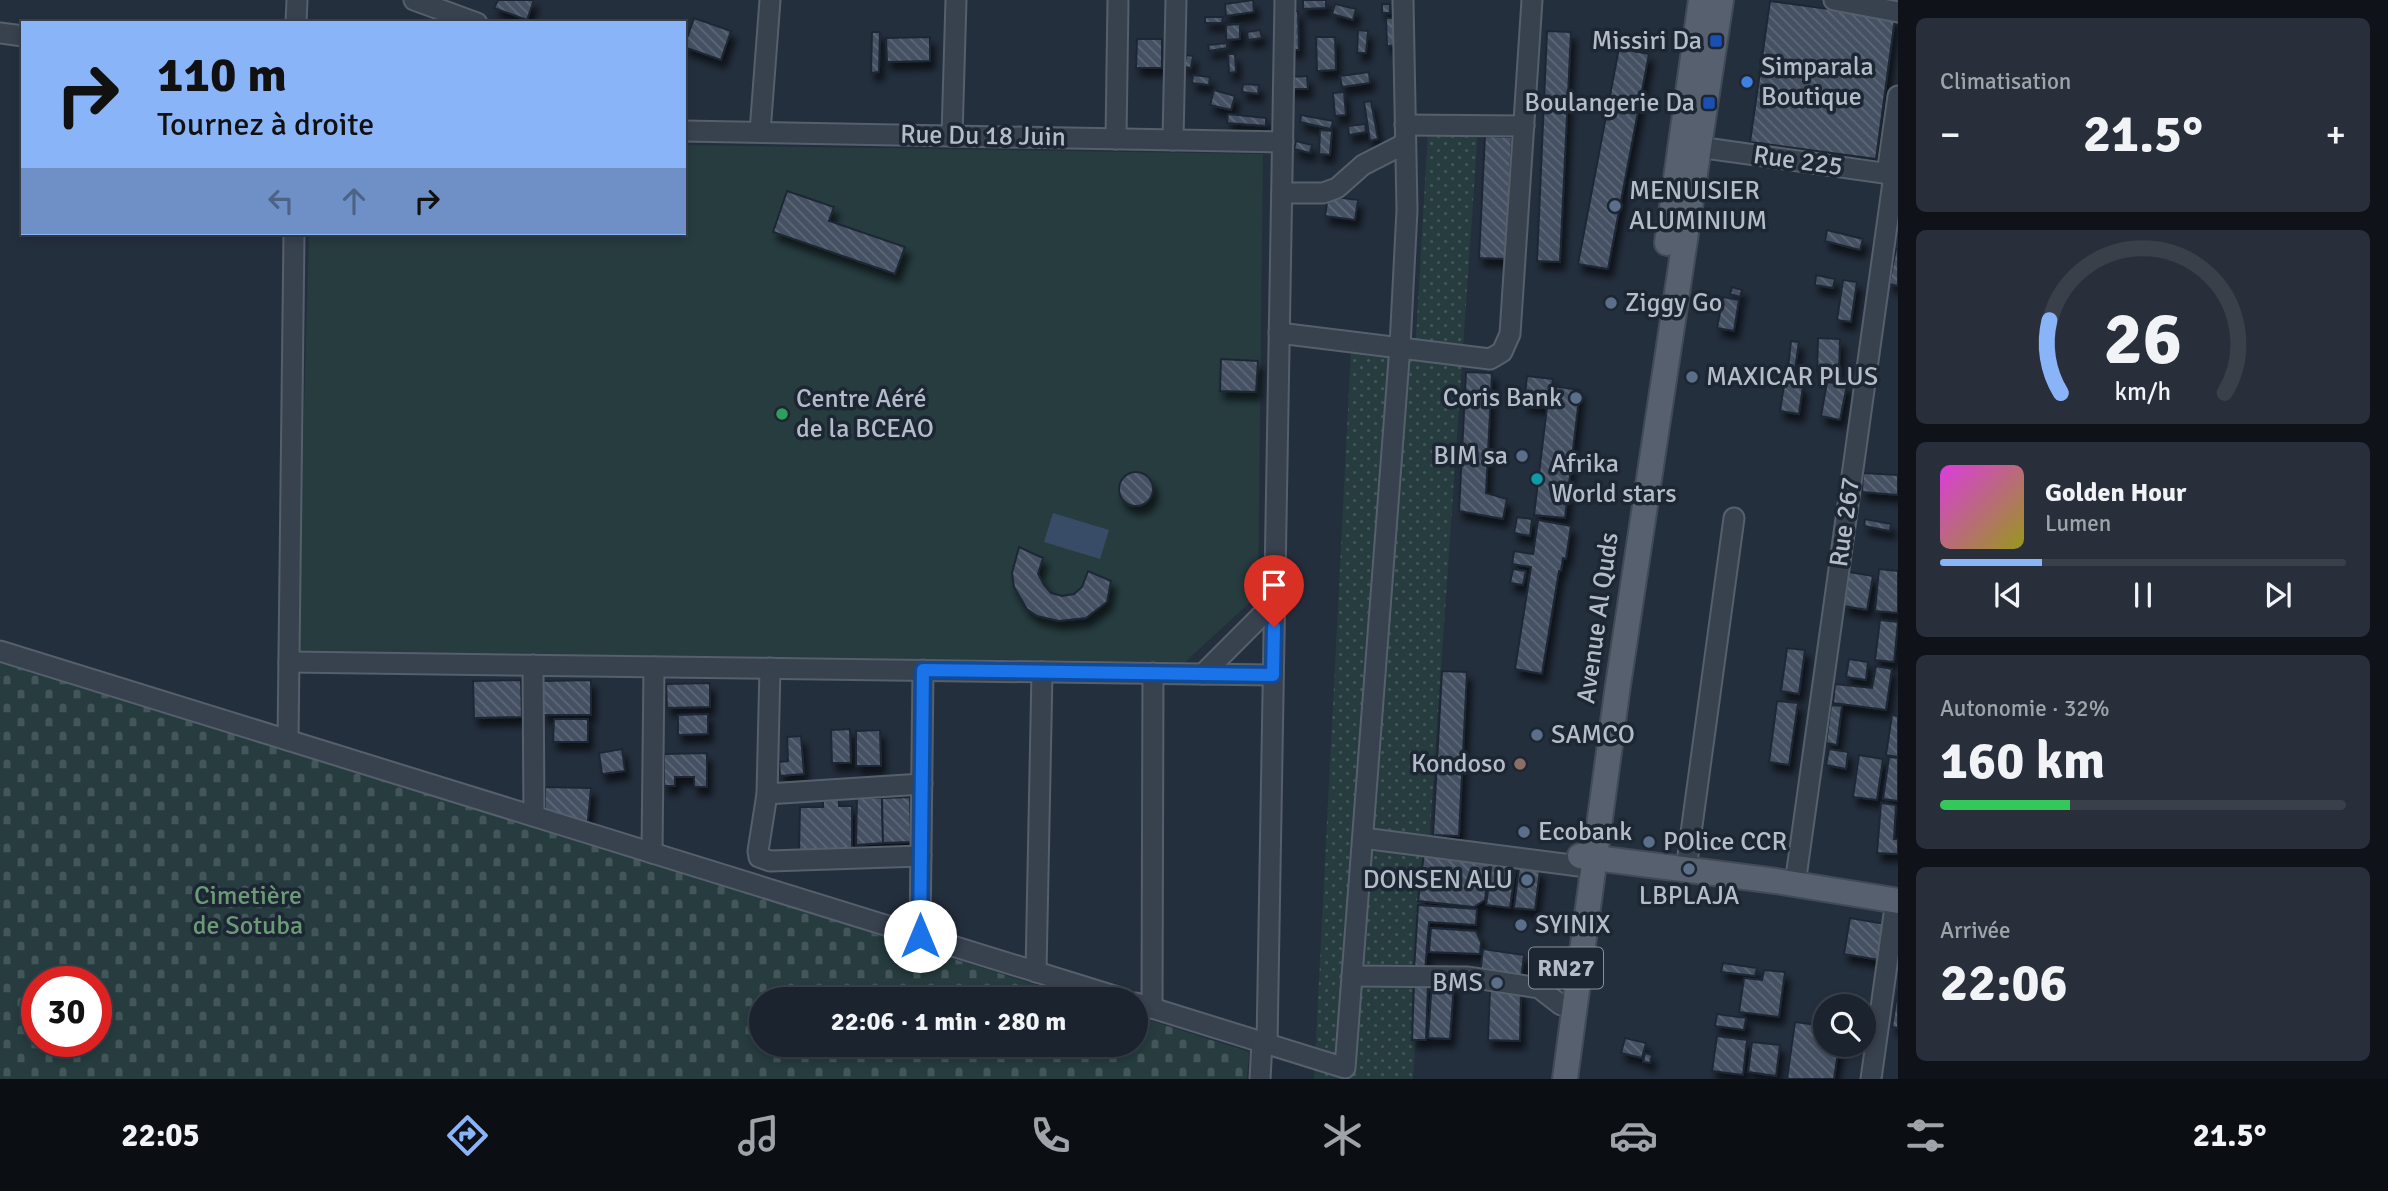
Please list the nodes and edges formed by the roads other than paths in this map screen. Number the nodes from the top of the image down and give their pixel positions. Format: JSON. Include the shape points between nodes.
{"nodes":[{"id":1,"x":296,"y":0,"type":"edge"},
{"id":2,"x":414,"y":0,"type":"edge"},
{"id":3,"x":771,"y":0,"type":"edge"},
{"id":4,"x":956,"y":0,"type":"edge"},
{"id":5,"x":1118,"y":0,"type":"edge"},
{"id":6,"x":1176,"y":0,"type":"edge"},
{"id":7,"x":1285,"y":0,"type":"edge"},
{"id":8,"x":1403,"y":0,"type":"edge"},
{"id":9,"x":1532,"y":0,"type":"edge"},
{"id":10,"x":1701,"y":0,"type":"edge"},
{"id":11,"x":1721,"y":0,"type":"edge"},
{"id":12,"x":1834,"y":0,"type":"edge"},
{"id":13,"x":1889,"y":7,"type":"edge"},
{"id":14,"x":296,"y":21,"type":"edge"},
{"id":15,"x":472,"y":21,"type":"edge"},
{"id":16,"x":0,"y":33,"type":"edge"},
{"id":17,"x":21,"y":36,"type":"edge"},
{"id":18,"x":1898,"y":96,"type":"edge"},
{"id":19,"x":1524,"y":127,"type":"junction"},
{"id":20,"x":686,"y":131,"type":"edge"},
{"id":21,"x":760,"y":132,"type":"junction"},
{"id":22,"x":1405,"y":134,"type":"junction"},
{"id":23,"x":952,"y":136,"type":"junction"},
{"id":24,"x":1116,"y":139,"type":"junction"},
{"id":25,"x":1173,"y":140,"type":"junction"},
{"id":26,"x":1283,"y":142,"type":"junction"},
{"id":27,"x":1698,"y":147,"type":"junction"},
{"id":28,"x":1893,"y":175,"type":"edge"},
{"id":29,"x":1282,"y":192,"type":"junction"},
{"id":30,"x":294,"y":235,"type":"edge"},
{"id":31,"x":1279,"y":333,"type":"junction"},
{"id":32,"x":1400,"y":346,"type":"junction"},
{"id":33,"x":1734,"y":518,"type":"dead end"},
{"id":34,"x":1275,"y":603,"type":"junction"},
{"id":35,"x":0,"y":650,"type":"edge"},
{"id":36,"x":289,"y":662,"type":"junction"},
{"id":37,"x":533,"y":665,"type":"junction"},
{"id":38,"x":654,"y":667,"type":"junction"},
{"id":39,"x":770,"y":668,"type":"junction"},
{"id":40,"x":923,"y":670,"type":"junction"},
{"id":41,"x":1042,"y":672,"type":"junction"},
{"id":42,"x":1153,"y":673,"type":"junction"},
{"id":43,"x":1203,"y":674,"type":"junction"},
{"id":44,"x":1273,"y":675,"type":"junction"},
{"id":45,"x":288,"y":740,"type":"junction"},
{"id":46,"x":922,"y":784,"type":"junction"},
{"id":47,"x":766,"y":794,"type":"junction"},
{"id":48,"x":534,"y":816,"type":"junction"},
{"id":49,"x":1363,"y":838,"type":"junction"},
{"id":50,"x":652,"y":853,"type":"junction"},
{"id":51,"x":1586,"y":853,"type":"junction"},
{"id":52,"x":1688,"y":855,"type":"junction"},
{"id":53,"x":921,"y":856,"type":"junction"},
{"id":54,"x":1797,"y":870,"type":"junction"},
{"id":55,"x":1897,"y":895,"type":"edge"},
{"id":56,"x":920,"y":936,"type":"junction"},
{"id":57,"x":1036,"y":972,"type":"junction"},
{"id":58,"x":1352,"y":976,"type":"junction"},
{"id":59,"x":1085,"y":987,"type":"edge"},
{"id":60,"x":1144,"y":987,"type":"edge"},
{"id":61,"x":1561,"y":1005,"type":"junction"},
{"id":62,"x":1148,"y":1006,"type":"edge"},
{"id":63,"x":1264,"y":1043,"type":"junction"},
{"id":64,"x":1260,"y":1079,"type":"edge"},
{"id":65,"x":1551,"y":1079,"type":"edge"},
{"id":66,"x":1565,"y":1079,"type":"edge"},
{"id":67,"x":1871,"y":1079,"type":"edge"}],
"edges":[{"from":1,"to":14,"type":"street"},
{"from":2,"to":15,"type":"street"},
{"from":3,"to":21,"type":"street"},
{"from":4,"to":23,"type":"street"},
{"from":5,"to":24,"type":"street"},
{"from":6,"to":25,"type":"street"},
{"from":7,"to":26,"type":"street"},
{"from":8,"to":22,"type":"street"},
{"from":9,"to":19,"type":"street"},
{"from":10,"to":51,"type":"main road","name":"Avenue Al Quds","number":"RN27"},
{"from":11,"to":27,"type":"main road","name":"Avenue Al Quds","number":"RN27"},
{"from":12,"to":13,"type":"street"},
{"from":16,"to":17,"type":"street"},
{"from":18,"to":28,"type":"street","name":"Rue 267"},
{"from":19,"to":22,"type":"street"},
{"from":19,"to":32,"type":"street","via":[[1510,334],[1502,352],[1490,359]]},
{"from":20,"to":21,"type":"street","name":"Rue Du 18 Juin"},
{"from":21,"to":23,"type":"street","name":"Rue Du 18 Juin"},
{"from":22,"to":29,"type":"street","via":[[1337,188],[1323,193]]},
{"from":22,"to":32,"type":"street","via":[[1407,210]]},
{"from":23,"to":24,"type":"street","name":"Rue Du 18 Juin"},
{"from":24,"to":25,"type":"street","name":"Rue Du 18 Juin"},
{"from":25,"to":26,"type":"street","name":"Rue Du 18 Juin"},
{"from":26,"to":29,"type":"street"},
{"from":27,"to":28,"type":"street","name":"Rue 225"},
{"from":27,"to":51,"type":"main road","name":"Avenue Al Quds","number":"RN27"},
{"from":28,"to":54,"type":"street","name":"Rue 267"},
{"from":29,"to":31,"type":"street"},
{"from":30,"to":36,"type":"street"},
{"from":31,"to":32,"type":"street"},
{"from":31,"to":34,"type":"street"},
{"from":32,"to":49,"type":"street"},
{"from":33,"to":52,"type":"street"},
{"from":34,"to":43,"type":"street"},
{"from":34,"to":44,"type":"street"},
{"from":35,"to":45,"type":"street"},
{"from":36,"to":37,"type":"street"},
{"from":36,"to":45,"type":"street"},
{"from":37,"to":38,"type":"street"},
{"from":37,"to":48,"type":"street"},
{"from":38,"to":39,"type":"street"},
{"from":38,"to":50,"type":"street"},
{"from":39,"to":40,"type":"street"},
{"from":39,"to":47,"type":"street"},
{"from":40,"to":41,"type":"street"},
{"from":40,"to":46,"type":"street"},
{"from":41,"to":42,"type":"street"},
{"from":41,"to":57,"type":"street"},
{"from":42,"to":43,"type":"street"},
{"from":42,"to":60,"type":"street"},
{"from":43,"to":44,"type":"street"},
{"from":44,"to":63,"type":"street"},
{"from":45,"to":48,"type":"street"},
{"from":46,"to":47,"type":"street"},
{"from":46,"to":53,"type":"street"},
{"from":47,"to":53,"type":"street","via":[[760,857],[770,861]]},
{"from":48,"to":50,"type":"street"},
{"from":49,"to":51,"type":"street"},
{"from":49,"to":58,"type":"street"},
{"from":50,"to":56,"type":"street"},
{"from":51,"to":52,"type":"main road"},
{"from":51,"to":55,"type":"main road"},
{"from":51,"to":61,"type":"main road","name":"Avenue Al Quds","number":"RN27"},
{"from":51,"to":66,"type":"main road","name":"Avenue Al Quds","number":"RN27"},
{"from":52,"to":54,"type":"main road"},
{"from":53,"to":56,"type":"street"},
{"from":54,"to":55,"type":"main road"},
{"from":55,"to":67,"type":"street"},
{"from":56,"to":57,"type":"street"},
{"from":57,"to":59,"type":"street"},
{"from":58,"to":61,"type":"street","via":[[1468,977],[1539,988]]},
{"from":58,"to":63,"type":"street","via":[[1345,1068]]},
{"from":61,"to":65,"type":"main road","name":"Avenue Al Quds","number":"RN27"},
{"from":62,"to":63,"type":"street"},
{"from":63,"to":64,"type":"street"}]}
